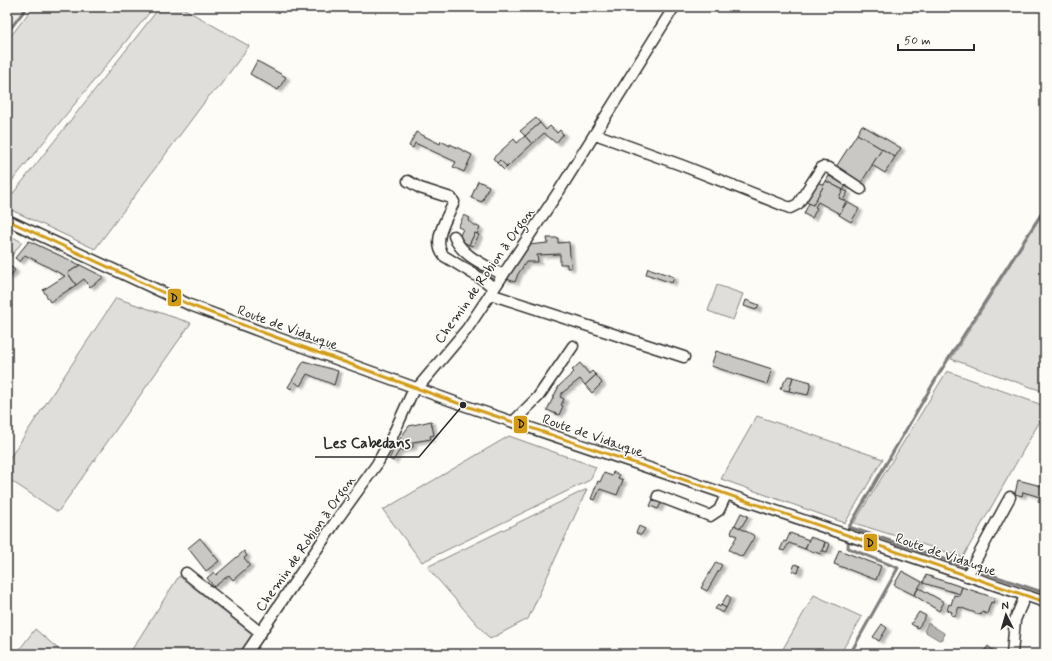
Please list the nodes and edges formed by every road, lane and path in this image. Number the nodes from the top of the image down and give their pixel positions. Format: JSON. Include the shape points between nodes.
{"nodes":[{"id":1,"x":674,"y":7,"type":"edge"},
{"id":2,"x":595,"y":134,"type":"junction"},
{"id":3,"x":408,"y":181,"type":"dead end"},
{"id":4,"x":861,"y":189,"type":"dead end"},
{"id":5,"x":7,"y":220,"type":"edge"},
{"id":6,"x":454,"y":236,"type":"dead end"},
{"id":7,"x":503,"y":275,"type":"junction"},
{"id":8,"x":492,"y":291,"type":"junction"},
{"id":9,"x":573,"y":346,"type":"dead end"},
{"id":10,"x":684,"y":357,"type":"dead end"},
{"id":11,"x":419,"y":387,"type":"junction"},
{"id":12,"x":513,"y":422,"type":"junction"},
{"id":13,"x":726,"y":495,"type":"junction"},
{"id":14,"x":658,"y":496,"type":"dead end"},
{"id":15,"x":1010,"y":497,"type":"dead end"},
{"id":16,"x":186,"y":573,"type":"dead end"},
{"id":17,"x":967,"y":576,"type":"junction"},
{"id":18,"x":1025,"y":596,"type":"junction"},
{"id":19,"x":1045,"y":602,"type":"edge"},
{"id":20,"x":261,"y":633,"type":"junction"},
{"id":21,"x":246,"y":654,"type":"edge"},
{"id":22,"x":1012,"y":654,"type":"edge"}],
"edges":[{"from":1,"to":2,"type":"street","name":"Chemin de Robion à Orgon"},
{"from":2,"to":4,"type":"street","via":[[790,208],[798,204],[822,167],[829,168]]},
{"from":2,"to":7,"type":"street","name":"Chemin de Robion à Orgon"},
{"from":3,"to":8,"type":"street","via":[[420,188],[451,198],[454,202],[440,235],[440,251],[485,281]]},
{"from":5,"to":11,"type":"street","name":"Route de Vidauque","via":[[190,305]]},
{"from":6,"to":7,"type":"street","via":[[465,253]]},
{"from":7,"to":8,"type":"street","name":"Chemin de Robion à Orgon"},
{"from":8,"to":10,"type":"street"},
{"from":8,"to":11,"type":"street","name":"Chemin de Robion à Orgon","via":[[467,329]]},
{"from":9,"to":12,"type":"street","via":[[538,397]]},
{"from":11,"to":12,"type":"street","name":"Route de Vidauque"},
{"from":11,"to":20,"type":"street","name":"Chemin de Robion à Orgon","via":[[412,393],[377,464]]},
{"from":12,"to":13,"type":"street","name":"Route de Vidauque"},
{"from":13,"to":14,"type":"street","via":[[719,510],[710,516]]},
{"from":13,"to":17,"type":"street","name":"Route de Vidauque"},
{"from":15,"to":17,"type":"street"},
{"from":16,"to":20,"type":"street"},
{"from":17,"to":18,"type":"street","name":"Route de Vidauque"},
{"from":18,"to":19,"type":"street","name":"Route de Vidauque"},
{"from":18,"to":22,"type":"street","via":[[1015,620]]},
{"from":20,"to":21,"type":"street","name":"Chemin de Robion à Orgon"}]}
